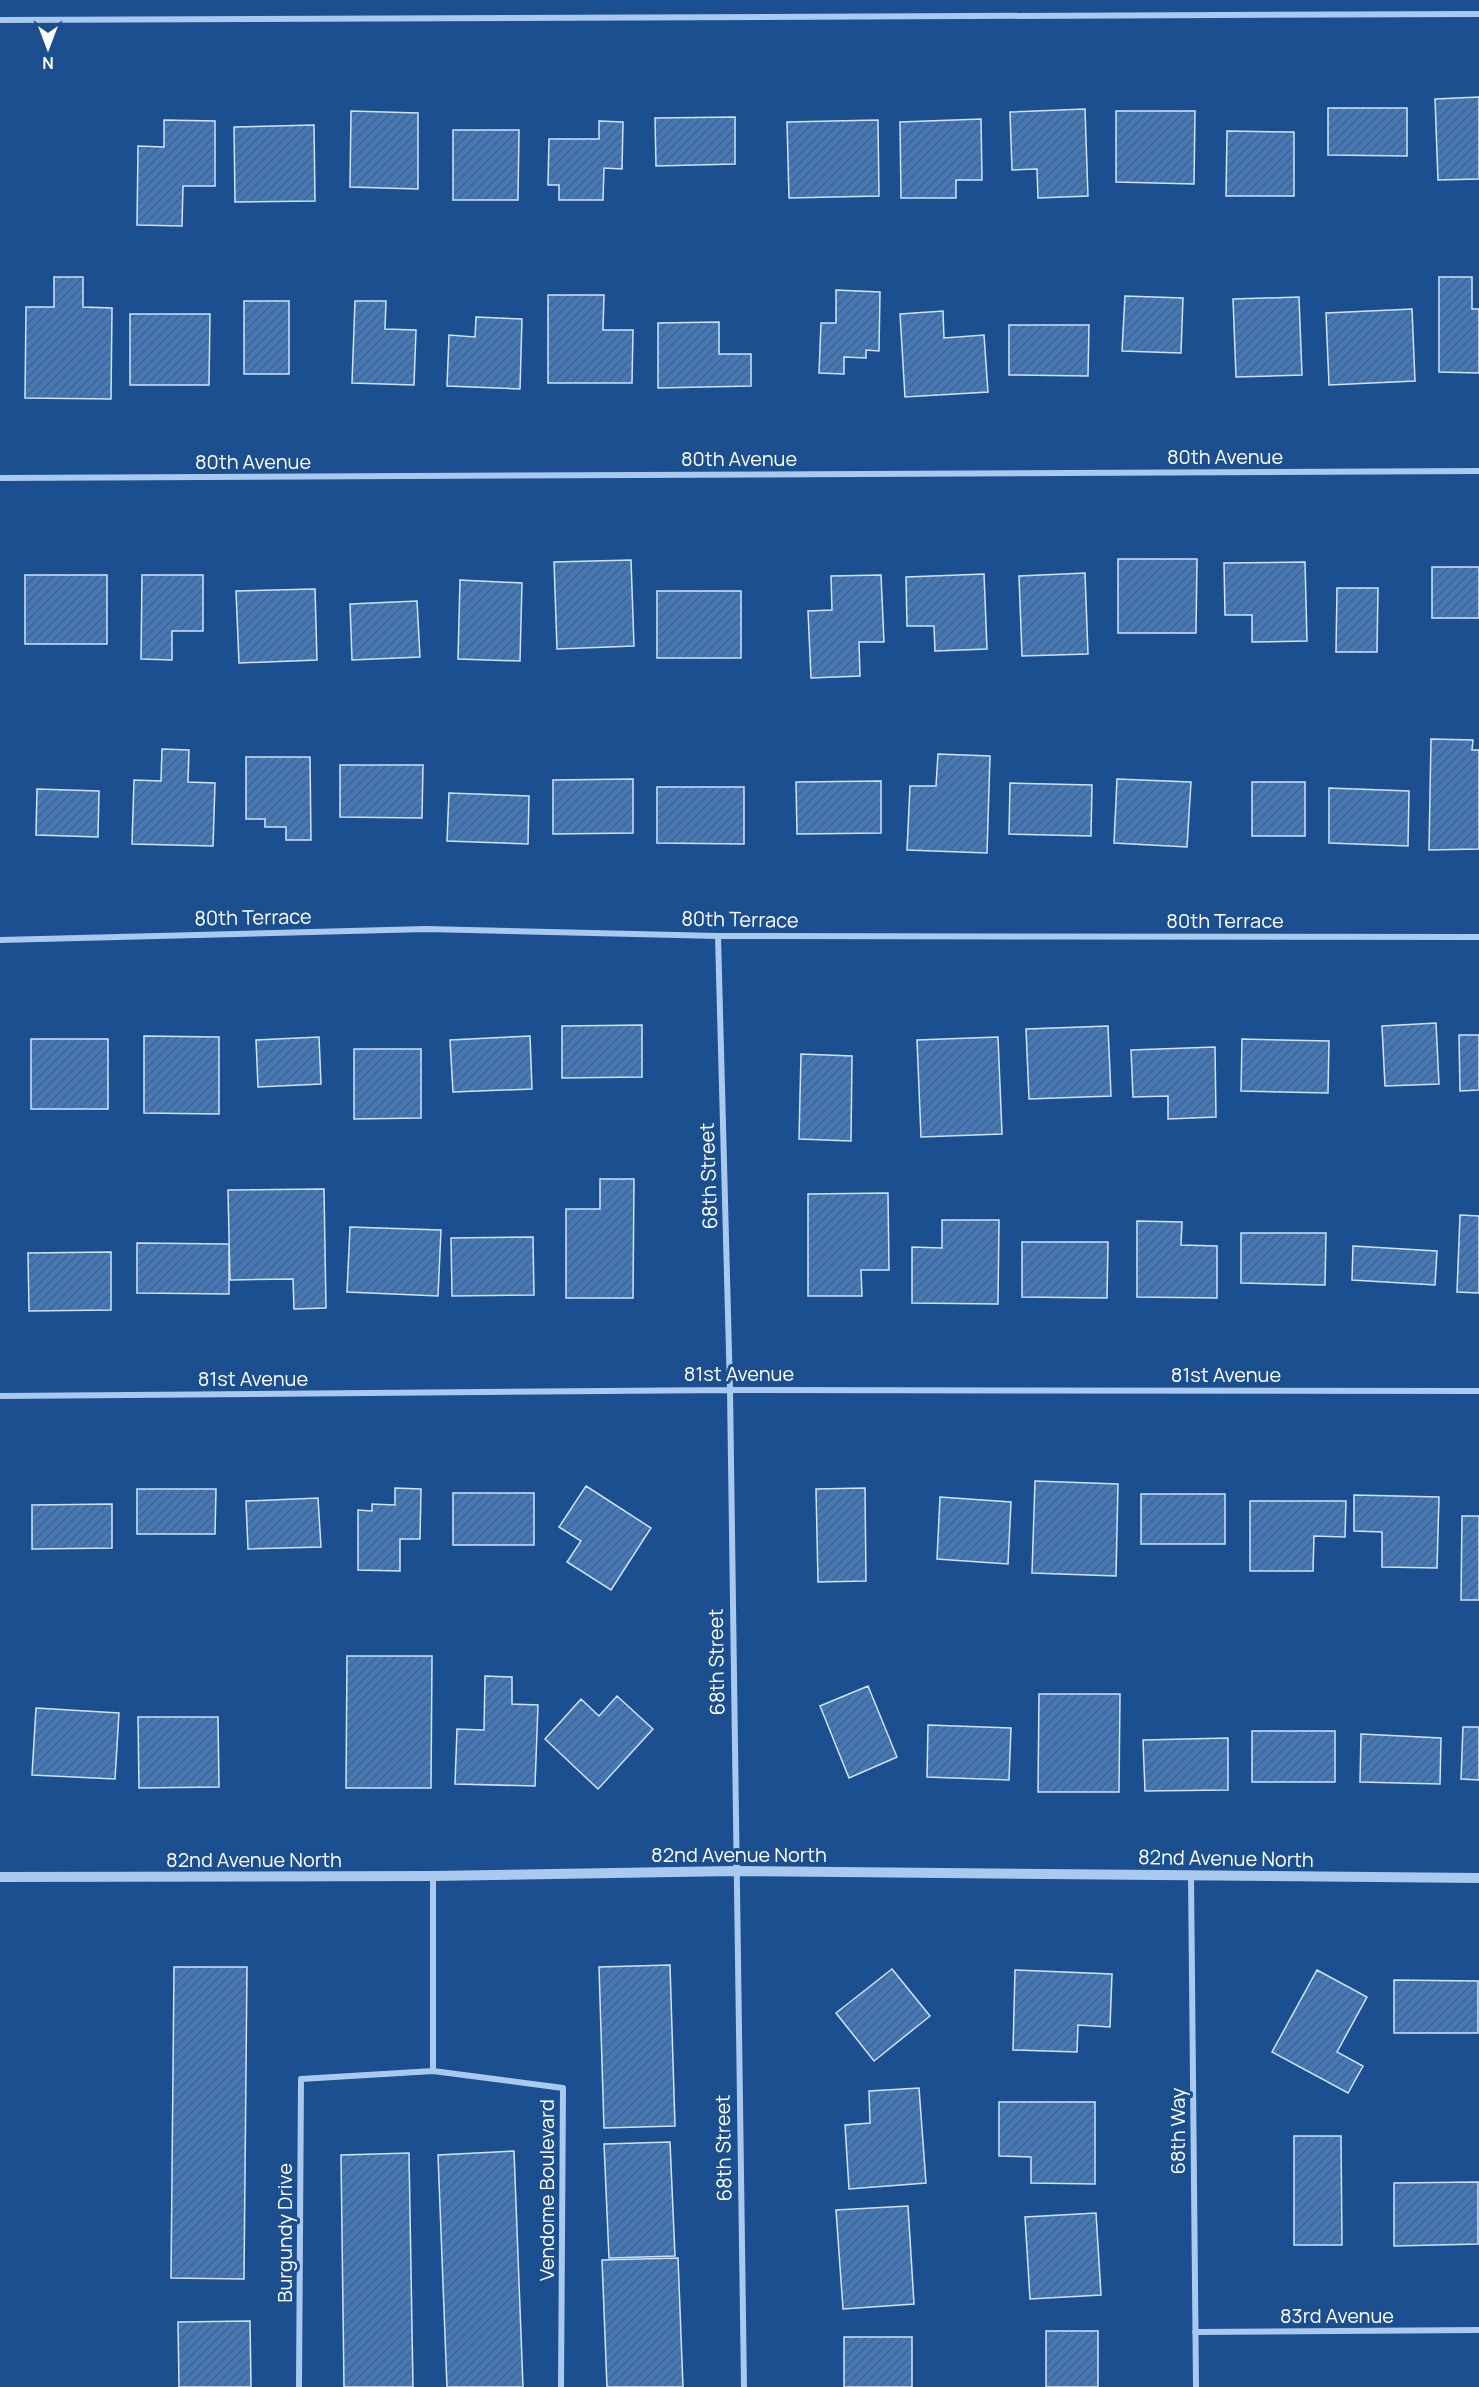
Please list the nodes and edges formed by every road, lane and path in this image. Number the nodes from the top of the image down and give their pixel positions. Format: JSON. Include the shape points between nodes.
{"nodes":[{"id":1,"x":1479,"y":14,"type":"edge"},
{"id":2,"x":0,"y":20,"type":"edge"},
{"id":3,"x":1479,"y":471,"type":"edge"},
{"id":4,"x":0,"y":478,"type":"edge"},
{"id":5,"x":718,"y":936,"type":"junction"},
{"id":6,"x":1479,"y":937,"type":"edge"},
{"id":7,"x":0,"y":940,"type":"edge"},
{"id":8,"x":730,"y":1390,"type":"junction"},
{"id":9,"x":1479,"y":1391,"type":"edge"},
{"id":10,"x":0,"y":1396,"type":"edge"},
{"id":11,"x":735,"y":1871,"type":"junction"},
{"id":12,"x":1191,"y":1875,"type":"junction"},
{"id":13,"x":433,"y":1876,"type":"junction"},
{"id":14,"x":0,"y":1877,"type":"edge"},
{"id":15,"x":1479,"y":1878,"type":"edge"},
{"id":16,"x":433,"y":2071,"type":"junction"},
{"id":17,"x":301,"y":2079,"type":"joint"},
{"id":18,"x":1479,"y":2330,"type":"edge"},
{"id":19,"x":1195,"y":2332,"type":"junction"},
{"id":20,"x":299,"y":2387,"type":"edge"},
{"id":21,"x":561,"y":2387,"type":"edge"},
{"id":22,"x":744,"y":2387,"type":"edge"},
{"id":23,"x":1196,"y":2387,"type":"edge"}],
"edges":[{"from":1,"to":2,"type":"street"},
{"from":3,"to":4,"type":"street","name":"80th Avenue"},
{"from":5,"to":6,"type":"street","name":"80th Terrace"},
{"from":5,"to":7,"type":"street","name":"80th Terrace","via":[[426,929]]},
{"from":5,"to":8,"type":"street","name":"68th Street"},
{"from":8,"to":9,"type":"street","name":"81st Avenue"},
{"from":8,"to":10,"type":"street","name":"81st Avenue"},
{"from":8,"to":11,"type":"street","name":"68th Street"},
{"from":11,"to":12,"type":"street","name":"82nd Avenue North"},
{"from":11,"to":13,"type":"street","name":"82nd Avenue North"},
{"from":11,"to":22,"type":"street","name":"68th Street"},
{"from":12,"to":15,"type":"street","name":"82nd Avenue North"},
{"from":12,"to":19,"type":"street","name":"68th Way"},
{"from":13,"to":14,"type":"street","name":"82nd Avenue North"},
{"from":13,"to":16,"type":"street"},
{"from":16,"to":17,"type":"street","name":"Vendome Boulevard"},
{"from":16,"to":21,"type":"street","name":"Vendome Boulevard","via":[[563,2088]]},
{"from":17,"to":20,"type":"street","name":"Burgundy Drive"},
{"from":18,"to":19,"type":"street","name":"83rd Avenue"},
{"from":19,"to":23,"type":"street","name":"68th Way"}]}
